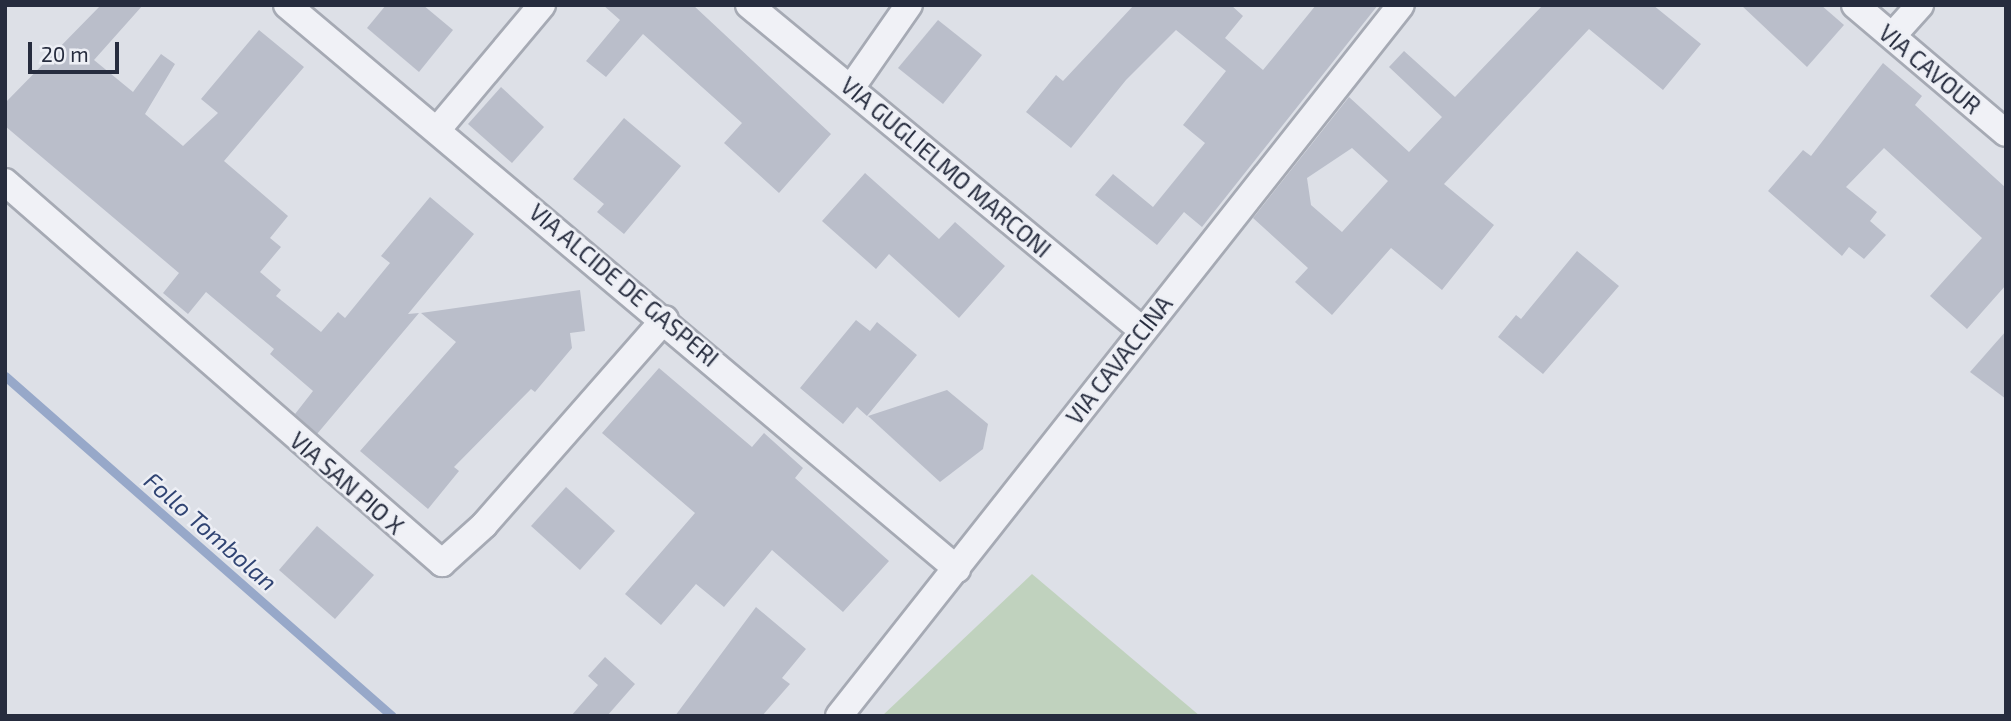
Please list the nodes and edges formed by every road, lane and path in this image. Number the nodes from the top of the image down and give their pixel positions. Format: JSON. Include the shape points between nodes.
{"nodes":[{"id":1,"x":287,"y":5,"type":"edge"},
{"id":2,"x":542,"y":5,"type":"edge"},
{"id":3,"x":750,"y":5,"type":"edge"},
{"id":4,"x":909,"y":5,"type":"edge"},
{"id":5,"x":1401,"y":5,"type":"edge"},
{"id":6,"x":1855,"y":5,"type":"edge"},
{"id":7,"x":1920,"y":5,"type":"edge"},
{"id":8,"x":1894,"y":34,"type":"junction"},
{"id":9,"x":851,"y":88,"type":"junction"},
{"id":10,"x":438,"y":129,"type":"junction"},
{"id":11,"x":2006,"y":133,"type":"edge"},
{"id":12,"x":5,"y":182,"type":"edge"},
{"id":13,"x":665,"y":318,"type":"junction"},
{"id":14,"x":1142,"y":330,"type":"junction"},
{"id":15,"x":957,"y":569,"type":"junction"},
{"id":16,"x":839,"y":716,"type":"edge"}],
"edges":[{"from":1,"to":10,"type":"street","name":"VIA ALCIDE DE GASPERI"},
{"from":2,"to":10,"type":"street"},
{"from":3,"to":9,"type":"street","name":"VIA GUGLIELMO MARCONI"},
{"from":4,"to":9,"type":"street"},
{"from":5,"to":14,"type":"street","name":"VIA CAVACCINA"},
{"from":6,"to":8,"type":"street","name":"VIA CAVOUR"},
{"from":7,"to":8,"type":"street"},
{"from":8,"to":11,"type":"street","name":"VIA CAVOUR"},
{"from":9,"to":14,"type":"street","name":"VIA GUGLIELMO MARCONI"},
{"from":10,"to":13,"type":"street","name":"VIA ALCIDE DE GASPERI"},
{"from":12,"to":13,"type":"street","name":"VIA SAN PIO X","via":[[442,563],[484,525]]},
{"from":13,"to":15,"type":"street","name":"VIA ALCIDE DE GASPERI"},
{"from":14,"to":15,"type":"street","name":"VIA CAVACCINA"},
{"from":15,"to":16,"type":"street","name":"VIA CAVACCINA"}]}
